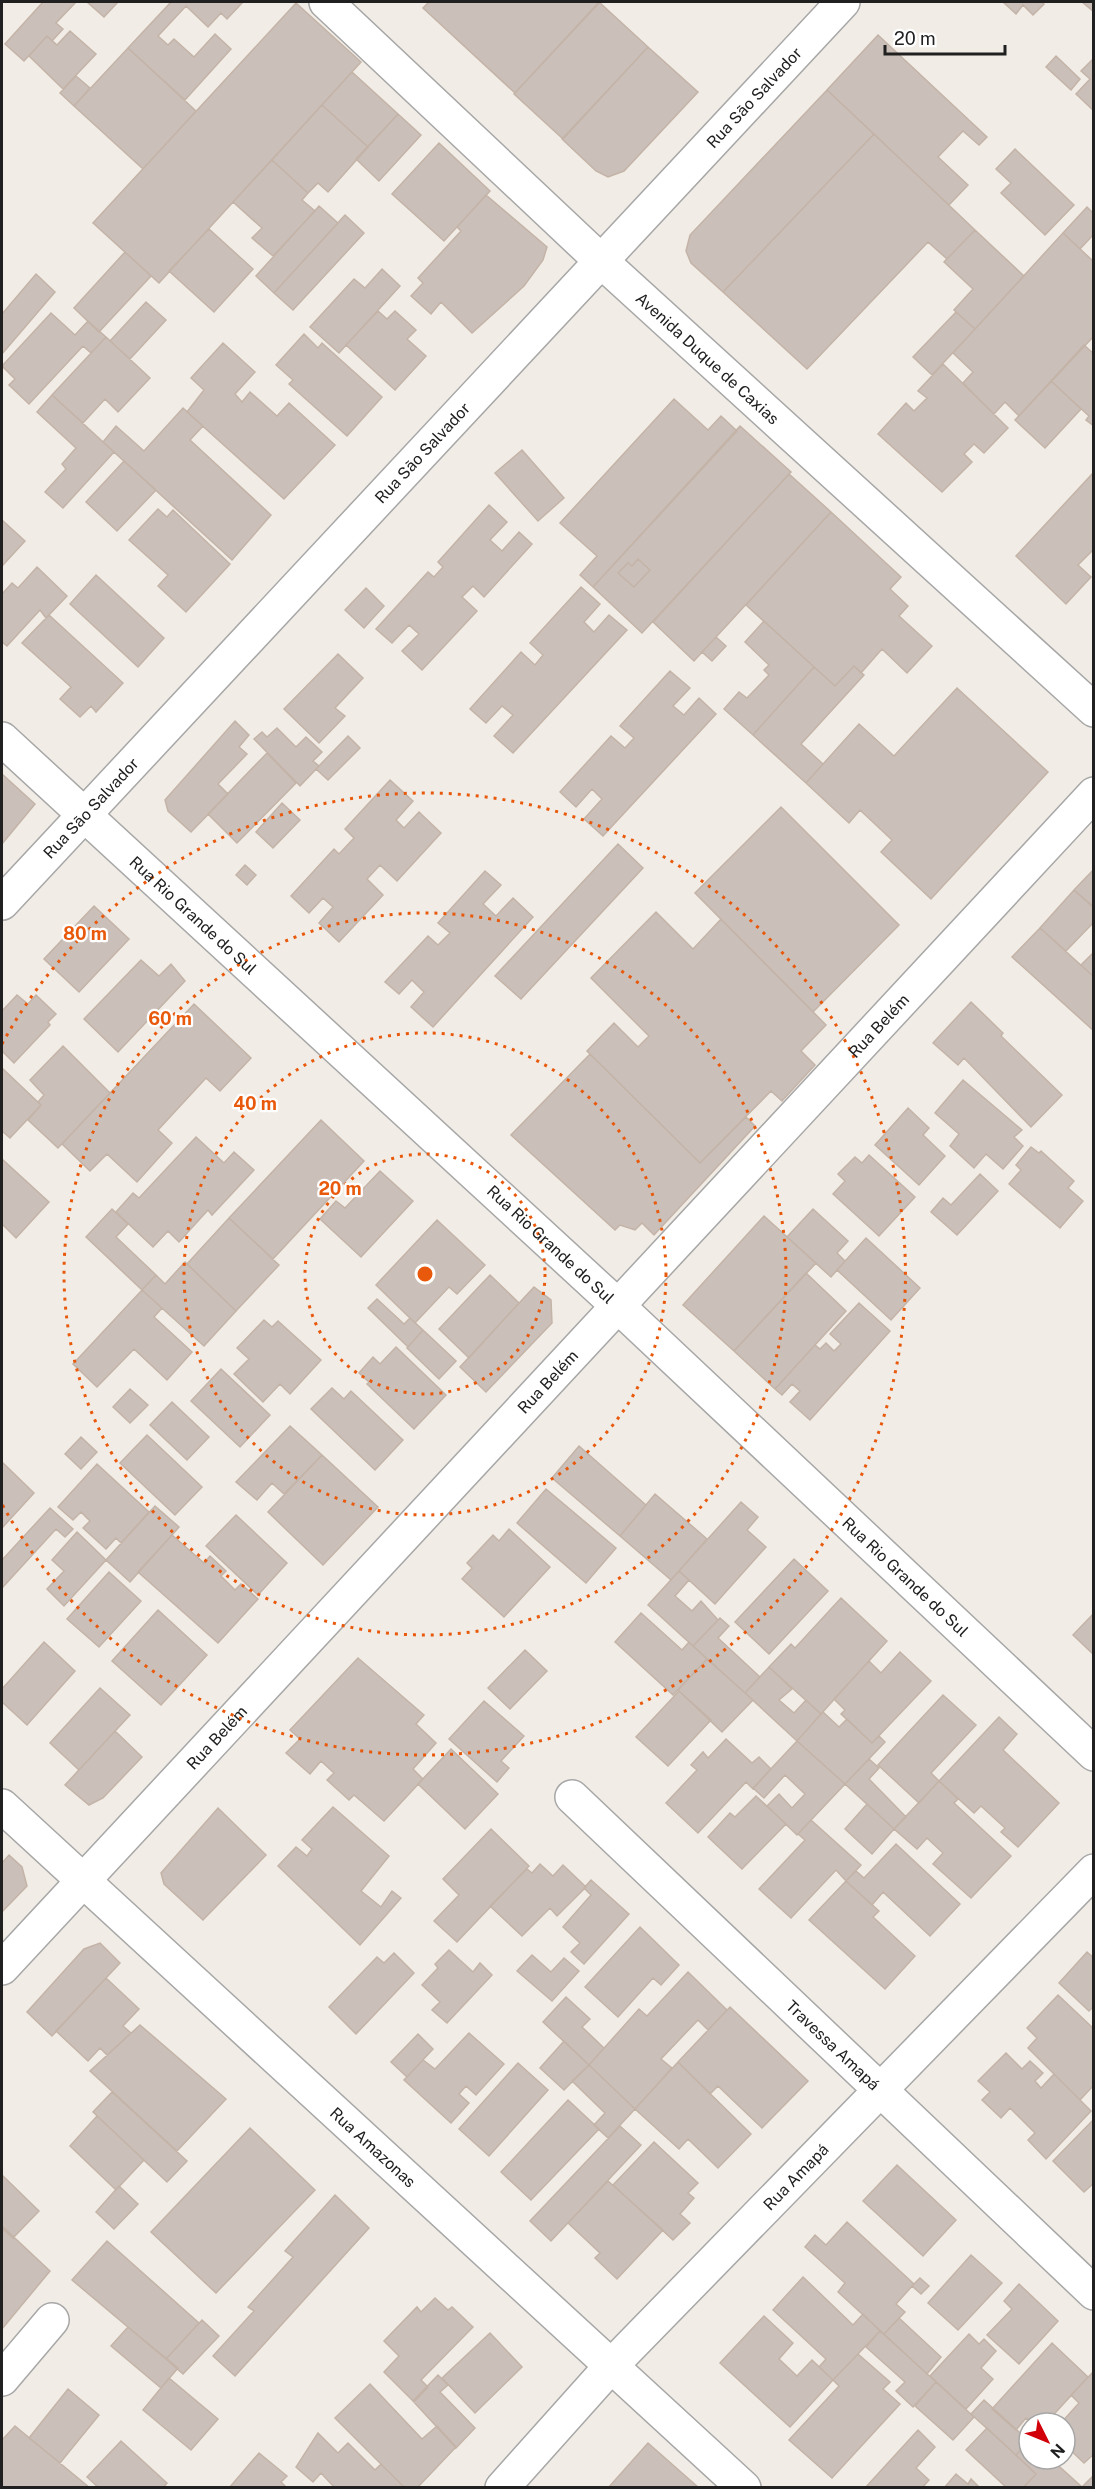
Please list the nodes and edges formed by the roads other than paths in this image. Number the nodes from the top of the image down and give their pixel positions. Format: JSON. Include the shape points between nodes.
{"nodes":[{"id":1,"x":326,"y":2,"type":"edge"},
{"id":2,"x":843,"y":2,"type":"edge"},
{"id":3,"x":600,"y":260,"type":"junction"},
{"id":4,"x":1094,"y":710,"type":"edge"},
{"id":5,"x":2,"y":739,"type":"edge"},
{"id":6,"x":1094,"y":794,"type":"edge"},
{"id":7,"x":83,"y":814,"type":"junction"},
{"id":8,"x":2,"y":903,"type":"edge"},
{"id":9,"x":618,"y":1306,"type":"junction"},
{"id":10,"x":1094,"y":1754,"type":"edge"},
{"id":11,"x":572,"y":1797,"type":"dead end"},
{"id":12,"x":2,"y":1806,"type":"edge"},
{"id":13,"x":1094,"y":1871,"type":"edge"},
{"id":14,"x":83,"y":1881,"type":"junction"},
{"id":15,"x":2,"y":1968,"type":"edge"},
{"id":16,"x":880,"y":2092,"type":"junction"},
{"id":17,"x":1094,"y":2293,"type":"edge"},
{"id":18,"x":52,"y":2320,"type":"dead end"},
{"id":19,"x":612,"y":2365,"type":"junction"},
{"id":20,"x":2,"y":2379,"type":"edge"},
{"id":21,"x":502,"y":2487,"type":"edge"},
{"id":22,"x":744,"y":2487,"type":"edge"}],
"edges":[{"from":1,"to":3,"type":"street","name":"Avenida Duque de Caxias"},
{"from":2,"to":3,"type":"street","name":"Rua São Salvador"},
{"from":3,"to":4,"type":"street","name":"Avenida Duque de Caxias"},
{"from":3,"to":7,"type":"street","name":"Rua São Salvador"},
{"from":5,"to":7,"type":"street","name":"Rua Rio Grande do Sul"},
{"from":6,"to":9,"type":"street","name":"Rua Belém"},
{"from":7,"to":8,"type":"street","name":"Rua São Salvador"},
{"from":7,"to":9,"type":"street","name":"Rua Rio Grande do Sul"},
{"from":9,"to":10,"type":"street","name":"Rua Rio Grande do Sul"},
{"from":9,"to":14,"type":"street","name":"Rua Belém"},
{"from":11,"to":16,"type":"street","name":"Travessa Amapá"},
{"from":12,"to":14,"type":"street","name":"Rua Amazonas"},
{"from":13,"to":16,"type":"street","name":"Rua Amapá"},
{"from":14,"to":15,"type":"street","name":"Rua Belém"},
{"from":14,"to":19,"type":"street","name":"Rua Amazonas"},
{"from":16,"to":17,"type":"street","name":"Travessa Amapá"},
{"from":16,"to":19,"type":"street","name":"Rua Amapá"},
{"from":18,"to":20,"type":"street"},
{"from":19,"to":21,"type":"street","name":"Rua Amapá"},
{"from":19,"to":22,"type":"street","name":"Rua Amazonas"}]}
